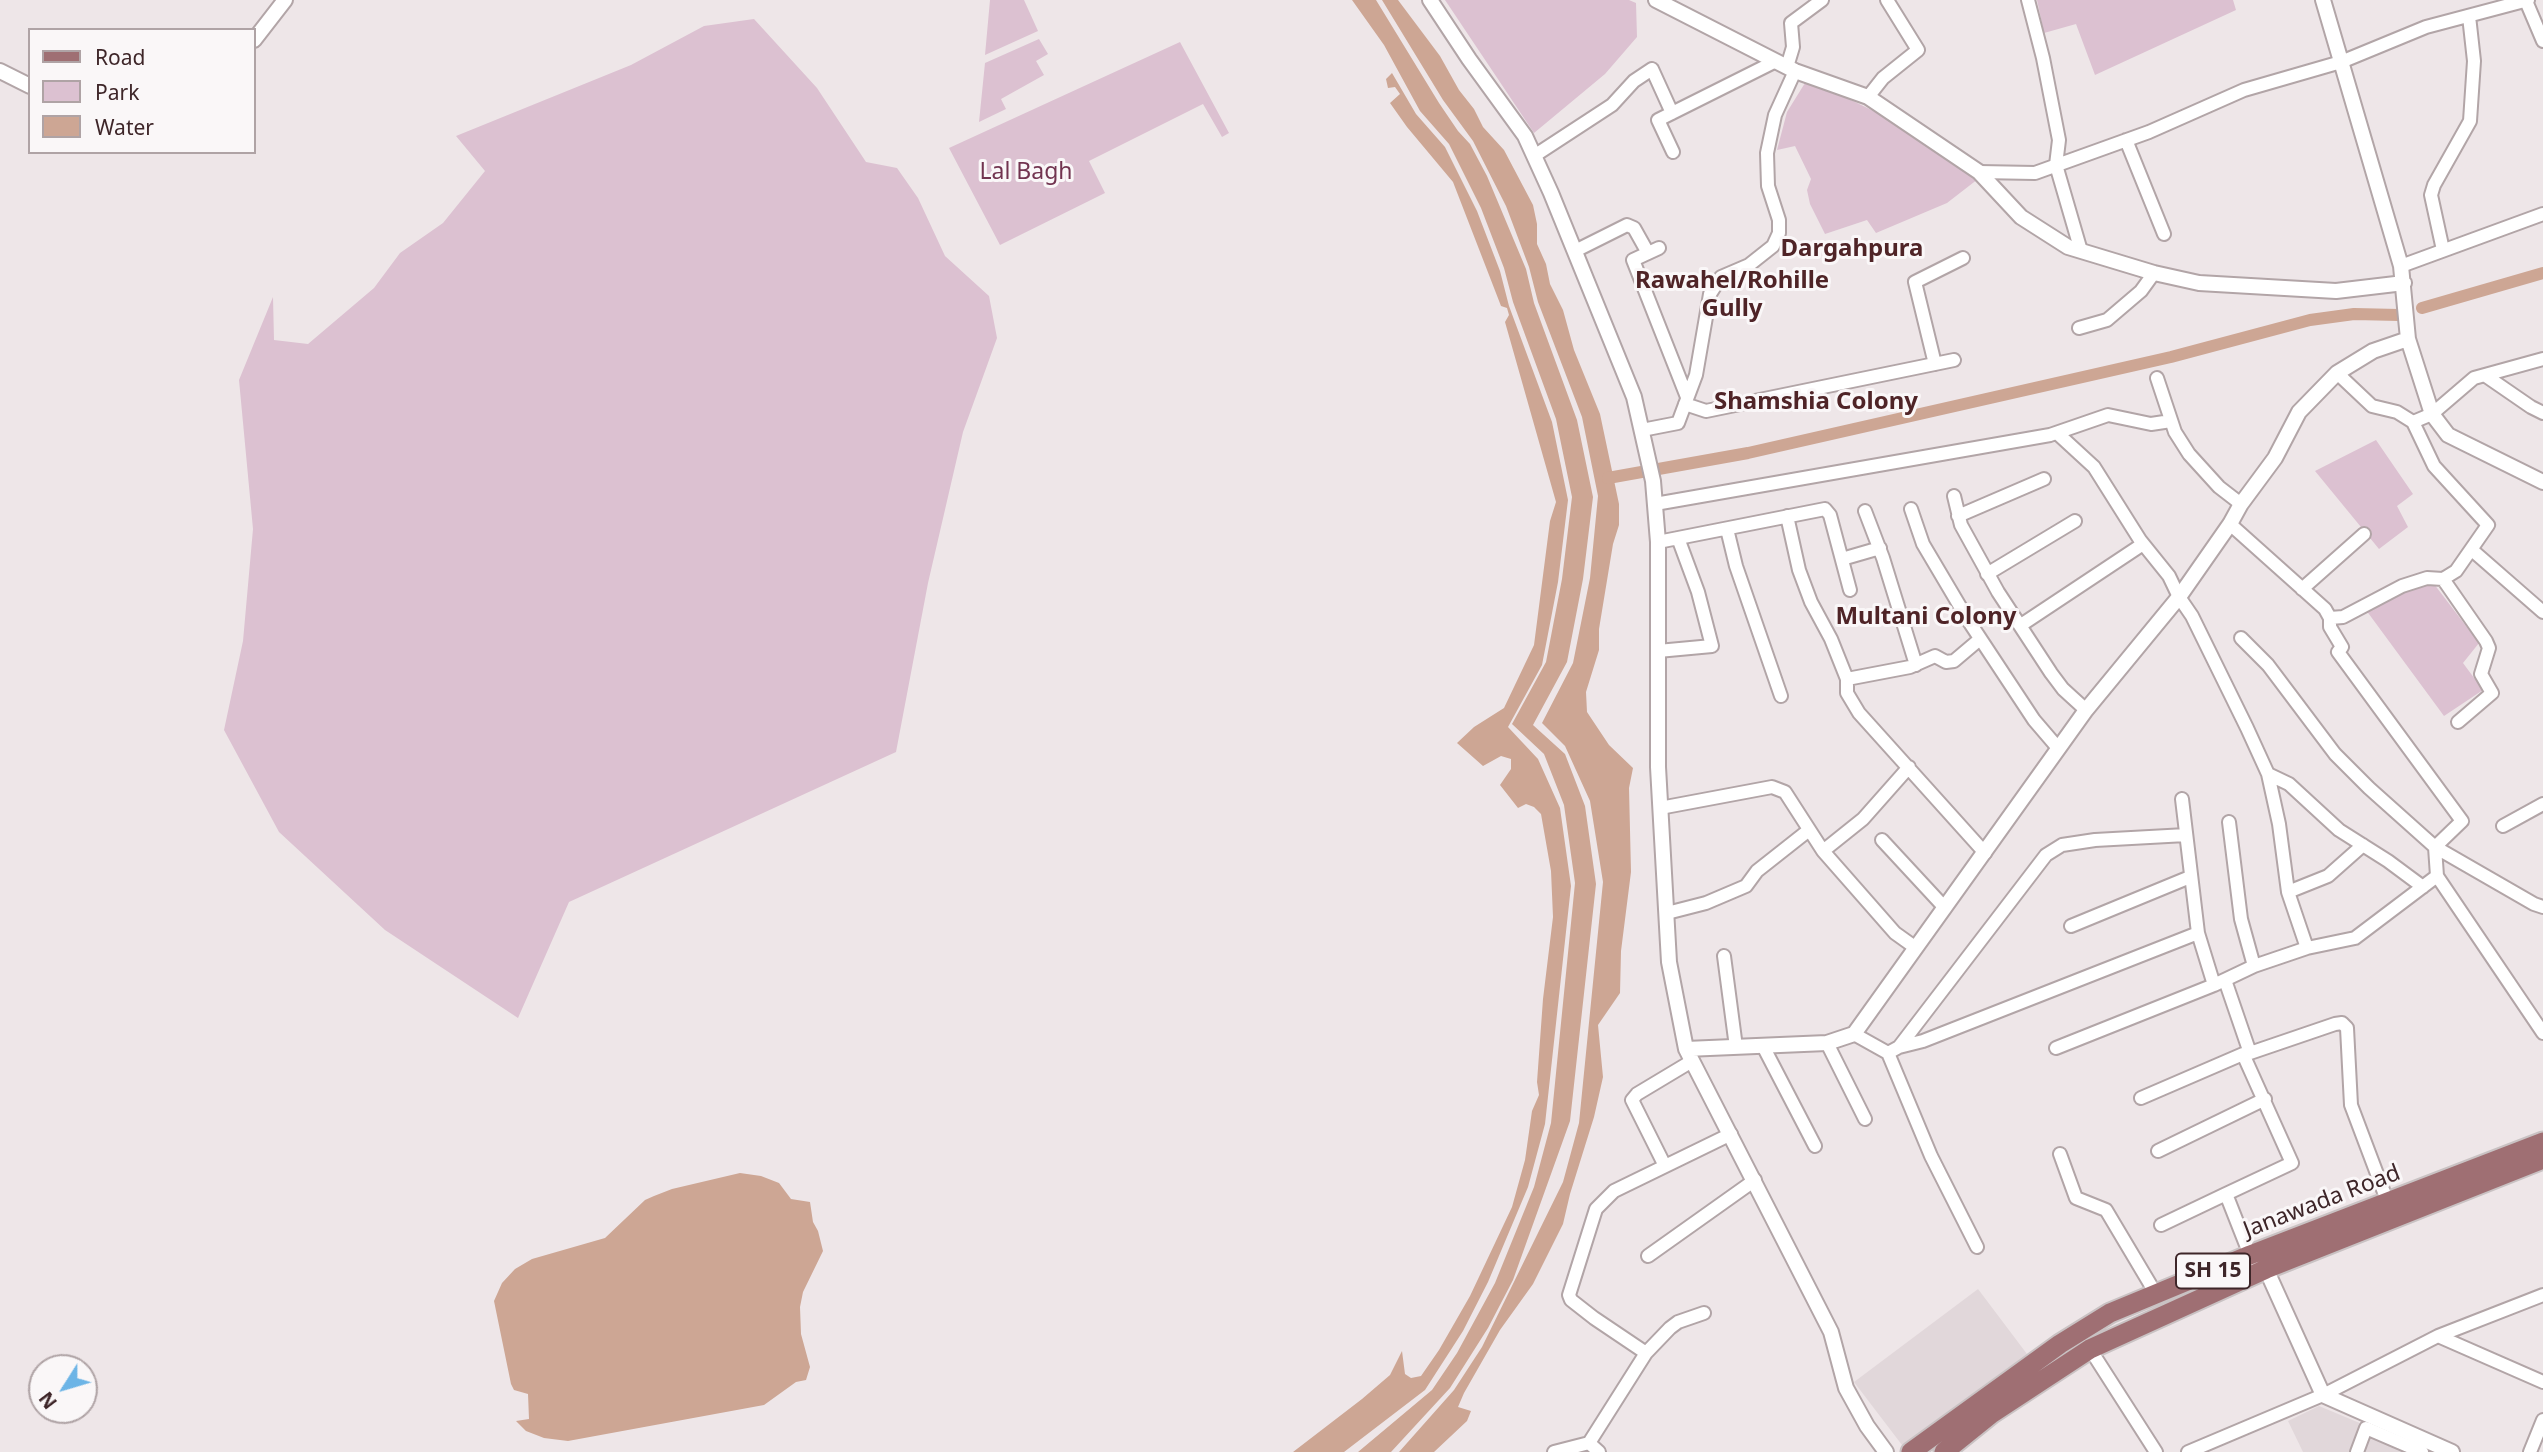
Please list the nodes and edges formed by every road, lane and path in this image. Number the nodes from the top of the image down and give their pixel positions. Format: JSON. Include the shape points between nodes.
{"nodes":[{"id":1,"x":285,"y":0,"type":"edge"},
{"id":2,"x":1430,"y":0,"type":"edge"},
{"id":3,"x":1656,"y":0,"type":"edge"},
{"id":4,"x":1822,"y":0,"type":"edge"},
{"id":5,"x":1887,"y":0,"type":"edge"},
{"id":6,"x":2028,"y":0,"type":"edge"},
{"id":7,"x":2323,"y":0,"type":"edge"},
{"id":8,"x":2527,"y":0,"type":"edge"},
{"id":9,"x":2469,"y":16,"type":"junction"},
{"id":10,"x":256,"y":37,"type":"edge"},
{"id":11,"x":2543,"y":41,"type":"edge"},
{"id":12,"x":2341,"y":62,"type":"junction"},
{"id":13,"x":1786,"y":66,"type":"junction"},
{"id":14,"x":0,"y":71,"type":"edge"},
{"id":15,"x":28,"y":85,"type":"edge"},
{"id":16,"x":1868,"y":97,"type":"junction"},
{"id":17,"x":1672,"y":113,"type":"junction"},
{"id":18,"x":2126,"y":140,"type":"junction"},
{"id":19,"x":1673,"y":152,"type":"dead end"},
{"id":20,"x":1534,"y":156,"type":"junction"},
{"id":21,"x":2056,"y":165,"type":"junction"},
{"id":22,"x":1979,"y":172,"type":"junction"},
{"id":23,"x":2543,"y":214,"type":"edge"},
{"id":24,"x":2164,"y":234,"type":"dead end"},
{"id":25,"x":2443,"y":250,"type":"junction"},
{"id":26,"x":1575,"y":251,"type":"junction"},
{"id":27,"x":2081,"y":251,"type":"junction"},
{"id":28,"x":1964,"y":258,"type":"dead end"},
{"id":29,"x":2401,"y":266,"type":"junction"},
{"id":30,"x":2154,"y":273,"type":"junction"},
{"id":31,"x":2404,"y":284,"type":"junction"},
{"id":32,"x":2079,"y":328,"type":"dead end"},
{"id":33,"x":2408,"y":339,"type":"junction"},
{"id":34,"x":2543,"y":359,"type":"edge"},
{"id":35,"x":1955,"y":360,"type":"dead end"},
{"id":36,"x":1935,"y":364,"type":"junction"},
{"id":37,"x":2337,"y":373,"type":"junction"},
{"id":38,"x":2486,"y":376,"type":"junction"},
{"id":39,"x":2157,"y":378,"type":"dead end"},
{"id":40,"x":1686,"y":401,"type":"junction"},
{"id":41,"x":2543,"y":413,"type":"edge"},
{"id":42,"x":2432,"y":414,"type":"junction"},
{"id":43,"x":2171,"y":421,"type":"junction"},
{"id":44,"x":2413,"y":422,"type":"junction"},
{"id":45,"x":2057,"y":433,"type":"junction"},
{"id":46,"x":1642,"y":435,"type":"junction"},
{"id":47,"x":2044,"y":479,"type":"dead end"},
{"id":48,"x":2543,"y":482,"type":"edge"},
{"id":49,"x":1954,"y":496,"type":"dead end"},
{"id":50,"x":1655,"y":504,"type":"junction"},
{"id":51,"x":2241,"y":504,"type":"junction"},
{"id":52,"x":1911,"y":509,"type":"dead end"},
{"id":53,"x":1865,"y":511,"type":"dead end"},
{"id":54,"x":1787,"y":516,"type":"junction"},
{"id":55,"x":1958,"y":516,"type":"junction"},
{"id":56,"x":2075,"y":521,"type":"dead end"},
{"id":57,"x":2230,"y":524,"type":"junction"},
{"id":58,"x":1727,"y":529,"type":"junction"},
{"id":59,"x":2364,"y":534,"type":"dead end"},
{"id":60,"x":1678,"y":538,"type":"junction"},
{"id":61,"x":1658,"y":542,"type":"junction"},
{"id":62,"x":2143,"y":544,"type":"junction"},
{"id":63,"x":1880,"y":548,"type":"junction"},
{"id":64,"x":2472,"y":550,"type":"junction"},
{"id":65,"x":1842,"y":559,"type":"junction"},
{"id":66,"x":1987,"y":574,"type":"junction"},
{"id":67,"x":2443,"y":579,"type":"junction"},
{"id":68,"x":2302,"y":589,"type":"junction"},
{"id":69,"x":1850,"y":590,"type":"dead end"},
{"id":70,"x":2179,"y":597,"type":"junction"},
{"id":71,"x":2543,"y":612,"type":"edge"},
{"id":72,"x":2330,"y":618,"type":"junction"},
{"id":73,"x":2021,"y":625,"type":"junction"},
{"id":74,"x":2241,"y":638,"type":"dead end"},
{"id":75,"x":1980,"y":639,"type":"junction"},
{"id":76,"x":1658,"y":651,"type":"junction"},
{"id":77,"x":1916,"y":665,"type":"junction"},
{"id":78,"x":1847,"y":679,"type":"junction"},
{"id":79,"x":1781,"y":696,"type":"dead end"},
{"id":80,"x":2086,"y":710,"type":"junction"},
{"id":81,"x":2458,"y":722,"type":"dead end"},
{"id":82,"x":2058,"y":748,"type":"junction"},
{"id":83,"x":1909,"y":767,"type":"junction"},
{"id":84,"x":2268,"y":774,"type":"junction"},
{"id":85,"x":2182,"y":799,"type":"dead end"},
{"id":86,"x":2543,"y":804,"type":"edge"},
{"id":87,"x":1660,"y":808,"type":"junction"},
{"id":88,"x":2229,"y":822,"type":"dead end"},
{"id":89,"x":2503,"y":826,"type":"dead end"},
{"id":90,"x":1809,"y":830,"type":"junction"},
{"id":91,"x":2186,"y":835,"type":"junction"},
{"id":92,"x":1882,"y":840,"type":"dead end"},
{"id":93,"x":2364,"y":845,"type":"junction"},
{"id":94,"x":2435,"y":847,"type":"junction"},
{"id":95,"x":1823,"y":851,"type":"junction"},
{"id":96,"x":1985,"y":853,"type":"junction"},
{"id":97,"x":2437,"y":876,"type":"junction"},
{"id":98,"x":2190,"y":877,"type":"junction"},
{"id":99,"x":2423,"y":887,"type":"junction"},
{"id":100,"x":2288,"y":892,"type":"junction"},
{"id":101,"x":2538,"y":905,"type":"edge"},
{"id":102,"x":1945,"y":908,"type":"junction"},
{"id":103,"x":1667,"y":913,"type":"junction"},
{"id":104,"x":2543,"y":918,"type":"edge"},
{"id":105,"x":2071,"y":926,"type":"dead end"},
{"id":106,"x":2198,"y":933,"type":"junction"},
{"id":107,"x":1916,"y":948,"type":"junction"},
{"id":108,"x":2307,"y":948,"type":"junction"},
{"id":109,"x":1724,"y":956,"type":"dead end"},
{"id":110,"x":2255,"y":966,"type":"junction"},
{"id":111,"x":2219,"y":982,"type":"junction"},
{"id":112,"x":2543,"y":1033,"type":"edge"},
{"id":113,"x":1854,"y":1034,"type":"junction"},
{"id":114,"x":1827,"y":1043,"type":"junction"},
{"id":115,"x":1763,"y":1046,"type":"junction"},
{"id":116,"x":1736,"y":1047,"type":"junction"},
{"id":117,"x":2056,"y":1048,"type":"dead end"},
{"id":118,"x":1893,"y":1050,"type":"junction"},
{"id":119,"x":2247,"y":1053,"type":"junction"},
{"id":120,"x":1689,"y":1055,"type":"junction"},
{"id":121,"x":2141,"y":1098,"type":"dead end"},
{"id":122,"x":2265,"y":1099,"type":"junction"},
{"id":123,"x":1865,"y":1119,"type":"dead end"},
{"id":124,"x":1731,"y":1134,"type":"junction"},
{"id":125,"x":2543,"y":1142,"type":"edge"},
{"id":126,"x":1815,"y":1146,"type":"dead end"},
{"id":127,"x":2158,"y":1150,"type":"dead end"},
{"id":128,"x":2060,"y":1154,"type":"dead end"},
{"id":129,"x":2543,"y":1160,"type":"edge"},
{"id":130,"x":1665,"y":1166,"type":"junction"},
{"id":131,"x":1755,"y":1180,"type":"junction"},
{"id":132,"x":2226,"y":1194,"type":"junction"},
{"id":133,"x":2388,"y":1203,"type":"junction"},
{"id":134,"x":2161,"y":1226,"type":"dead end"},
{"id":135,"x":1976,"y":1247,"type":"dead end"},
{"id":136,"x":1648,"y":1256,"type":"dead end"},
{"id":137,"x":2258,"y":1266,"type":"junction"},
{"id":138,"x":2156,"y":1294,"type":"junction"},
{"id":139,"x":2543,"y":1295,"type":"edge"},
{"id":140,"x":1704,"y":1313,"type":"dead end"},
{"id":141,"x":2438,"y":1336,"type":"junction"},
{"id":142,"x":2090,"y":1349,"type":"junction"},
{"id":143,"x":1646,"y":1353,"type":"junction"},
{"id":144,"x":2543,"y":1382,"type":"edge"},
{"id":145,"x":2323,"y":1395,"type":"junction"},
{"id":146,"x":2543,"y":1420,"type":"edge"},
{"id":147,"x":1594,"y":1448,"type":"edge"},
{"id":148,"x":1554,"y":1452,"type":"edge"},
{"id":149,"x":1886,"y":1452,"type":"edge"},
{"id":150,"x":1911,"y":1452,"type":"edge"},
{"id":151,"x":1944,"y":1452,"type":"edge"},
{"id":152,"x":2156,"y":1452,"type":"edge"},
{"id":153,"x":2188,"y":1452,"type":"edge"},
{"id":154,"x":2357,"y":1452,"type":"edge"},
{"id":155,"x":2422,"y":1452,"type":"edge"},
{"id":156,"x":2452,"y":1452,"type":"edge"},
{"id":157,"x":2530,"y":1452,"type":"edge"}],
"edges":[{"from":1,"to":10,"type":"street"},
{"from":2,"to":20,"type":"street","via":[[1525,136]]},
{"from":3,"to":13,"type":"street"},
{"from":4,"to":13,"type":"street","via":[[1791,23],[1793,47]]},
{"from":5,"to":16,"type":"street","via":[[1918,50],[1883,78]]},
{"from":6,"to":21,"type":"street","via":[[2059,140]]},
{"from":7,"to":12,"type":"street"},
{"from":8,"to":9,"type":"street"},
{"from":8,"to":11,"type":"street"},
{"from":9,"to":12,"type":"street","via":[[2426,27]]},
{"from":9,"to":25,"type":"street","via":[[2474,61],[2470,121],[2431,195]]},
{"from":12,"to":18,"type":"street","via":[[2244,90]]},
{"from":12,"to":29,"type":"street"},
{"from":13,"to":16,"type":"street"},
{"from":13,"to":17,"type":"street"},
{"from":13,"to":40,"type":"street","via":[[1767,153],[1768,186],[1779,233],[1773,246],[1749,265],[1721,277],[1710,293],[1696,375]]},
{"from":14,"to":15,"type":"street"},
{"from":16,"to":22,"type":"street"},
{"from":17,"to":19,"type":"street","via":[[1658,120]]},
{"from":17,"to":20,"type":"street","via":[[1652,69],[1612,105]]},
{"from":18,"to":21,"type":"street"},
{"from":18,"to":24,"type":"street"},
{"from":20,"to":26,"type":"street"},
{"from":21,"to":22,"type":"street","via":[[2035,173]]},
{"from":21,"to":27,"type":"street"},
{"from":22,"to":27,"type":"street","via":[[2021,217]]},
{"from":23,"to":25,"type":"street"},
{"from":25,"to":29,"type":"street"},
{"from":26,"to":40,"type":"street","via":[[1627,225],[1653,251],[1633,260]]},
{"from":26,"to":46,"type":"street","via":[[1634,397]]},
{"from":27,"to":30,"type":"street"},
{"from":28,"to":36,"type":"street","via":[[1915,282]]},
{"from":29,"to":31,"type":"street"},
{"from":30,"to":31,"type":"street","via":[[2199,283],[2336,291]]},
{"from":30,"to":32,"type":"street","via":[[2107,320]]},
{"from":31,"to":33,"type":"street"},
{"from":33,"to":37,"type":"street","via":[[2373,351]]},
{"from":33,"to":42,"type":"street"},
{"from":34,"to":38,"type":"street"},
{"from":35,"to":36,"type":"street"},
{"from":36,"to":40,"type":"street","via":[[1706,411]]},
{"from":37,"to":44,"type":"street","via":[[2372,406],[2397,411]]},
{"from":37,"to":51,"type":"street","via":[[2299,412],[2275,458]]},
{"from":38,"to":41,"type":"street"},
{"from":38,"to":42,"type":"street","via":[[2474,378]]},
{"from":39,"to":43,"type":"street"},
{"from":40,"to":46,"type":"street","via":[[1678,423]]},
{"from":42,"to":44,"type":"street"},
{"from":42,"to":48,"type":"street","via":[[2448,435]]},
{"from":43,"to":45,"type":"street","via":[[2151,424],[2109,415]]},
{"from":43,"to":51,"type":"street","via":[[2189,454]]},
{"from":44,"to":64,"type":"street","via":[[2434,466],[2488,525]]},
{"from":45,"to":50,"type":"street"},
{"from":45,"to":62,"type":"street","via":[[2094,467]]},
{"from":46,"to":50,"type":"street"},
{"from":47,"to":55,"type":"street"},
{"from":49,"to":55,"type":"street"},
{"from":50,"to":61,"type":"street"},
{"from":51,"to":57,"type":"street"},
{"from":52,"to":75,"type":"street","via":[[1923,544]]},
{"from":53,"to":63,"type":"street"},
{"from":54,"to":58,"type":"street"},
{"from":54,"to":65,"type":"street","via":[[1825,509]]},
{"from":54,"to":78,"type":"street","via":[[1799,570]]},
{"from":55,"to":66,"type":"street"},
{"from":56,"to":66,"type":"street"},
{"from":57,"to":68,"type":"street"},
{"from":57,"to":70,"type":"street"},
{"from":58,"to":60,"type":"street"},
{"from":58,"to":79,"type":"street"},
{"from":59,"to":68,"type":"street"},
{"from":60,"to":61,"type":"street"},
{"from":60,"to":76,"type":"street","via":[[1712,646]]},
{"from":61,"to":76,"type":"street"},
{"from":62,"to":70,"type":"street","via":[[2169,576]]},
{"from":62,"to":73,"type":"street"},
{"from":63,"to":65,"type":"street"},
{"from":63,"to":77,"type":"street"},
{"from":64,"to":67,"type":"street","via":[[2456,571]]},
{"from":64,"to":71,"type":"street"},
{"from":65,"to":69,"type":"street"},
{"from":66,"to":73,"type":"street"},
{"from":67,"to":72,"type":"street","via":[[2427,578],[2402,586],[2343,617]]},
{"from":67,"to":81,"type":"street","via":[[2488,648],[2482,674],[2492,693]]},
{"from":68,"to":72,"type":"street"},
{"from":70,"to":80,"type":"street"},
{"from":70,"to":84,"type":"street"},
{"from":72,"to":94,"type":"street","via":[[2342,647],[2338,652],[2462,821]]},
{"from":73,"to":80,"type":"street","via":[[2057,681]]},
{"from":74,"to":94,"type":"street","via":[[2268,665],[2335,754]]},
{"from":75,"to":77,"type":"street","via":[[1954,661],[1935,656]]},
{"from":75,"to":82,"type":"street"},
{"from":76,"to":87,"type":"street"},
{"from":77,"to":78,"type":"street"},
{"from":78,"to":83,"type":"street","via":[[1847,693],[1859,713]]},
{"from":80,"to":82,"type":"street"},
{"from":82,"to":96,"type":"street"},
{"from":83,"to":95,"type":"street","via":[[1863,819]]},
{"from":83,"to":96,"type":"street"},
{"from":84,"to":93,"type":"street","via":[[2289,784],[2339,830]]},
{"from":84,"to":100,"type":"street"},
{"from":85,"to":91,"type":"street"},
{"from":86,"to":89,"type":"street"},
{"from":87,"to":90,"type":"street","via":[[1772,787],[1785,792]]},
{"from":87,"to":103,"type":"street"},
{"from":88,"to":110,"type":"street","via":[[2241,919]]},
{"from":90,"to":95,"type":"street"},
{"from":90,"to":103,"type":"street","via":[[1757,871],[1746,886]]},
{"from":91,"to":98,"type":"street"},
{"from":91,"to":118,"type":"street","via":[[2095,840],[2062,845],[2046,855]]},
{"from":92,"to":102,"type":"street"},
{"from":93,"to":99,"type":"street"},
{"from":93,"to":100,"type":"street","via":[[2328,876]]},
{"from":94,"to":97,"type":"street"},
{"from":94,"to":101,"type":"street"},
{"from":95,"to":107,"type":"street","via":[[1895,933]]},
{"from":96,"to":102,"type":"street"},
{"from":97,"to":99,"type":"street"},
{"from":97,"to":112,"type":"street"},
{"from":98,"to":105,"type":"street"},
{"from":98,"to":106,"type":"street"},
{"from":99,"to":108,"type":"street","via":[[2356,938]]},
{"from":100,"to":108,"type":"street"},
{"from":101,"to":104,"type":"street"},
{"from":102,"to":107,"type":"street"},
{"from":103,"to":120,"type":"street","via":[[1669,962]]},
{"from":106,"to":111,"type":"street"},
{"from":106,"to":118,"type":"street"},
{"from":107,"to":113,"type":"street"},
{"from":108,"to":110,"type":"street"},
{"from":109,"to":116,"type":"street"},
{"from":110,"to":111,"type":"street"},
{"from":111,"to":117,"type":"street"},
{"from":111,"to":119,"type":"street"},
{"from":113,"to":114,"type":"street"},
{"from":113,"to":118,"type":"street"},
{"from":114,"to":115,"type":"street"},
{"from":114,"to":123,"type":"street"},
{"from":115,"to":116,"type":"street"},
{"from":115,"to":126,"type":"street"},
{"from":116,"to":120,"type":"street"},
{"from":118,"to":135,"type":"street","via":[[1931,1156]]},
{"from":119,"to":121,"type":"street"},
{"from":119,"to":122,"type":"street"},
{"from":119,"to":133,"type":"street","via":[[2335,1024],[2347,1028],[2351,1105]]},
{"from":120,"to":124,"type":"street"},
{"from":120,"to":130,"type":"street","via":[[1632,1100]]},
{"from":122,"to":127,"type":"street"},
{"from":122,"to":132,"type":"street","via":[[2292,1163]]},
{"from":124,"to":130,"type":"street"},
{"from":124,"to":131,"type":"street"},
{"from":125,"to":133,"type":"main road","name":"Janawada Road","number":"SH 15"},
{"from":128,"to":138,"type":"street","via":[[2076,1198],[2106,1210]]},
{"from":129,"to":137,"type":"main road","name":"Janawada Road","number":"SH 15"},
{"from":130,"to":143,"type":"street","via":[[1614,1191],[1600,1203],[1569,1295],[1575,1305]]},
{"from":131,"to":136,"type":"street"},
{"from":131,"to":149,"type":"street","via":[[1831,1332],[1846,1388]]},
{"from":132,"to":134,"type":"street"},
{"from":132,"to":137,"type":"street"},
{"from":133,"to":137,"type":"main road","name":"Janawada Road","number":"SH 15"},
{"from":137,"to":138,"type":"main road","name":"Janawada Road","number":"SH 15"},
{"from":137,"to":142,"type":"main road","name":"Janawada Road","number":"SH 15"},
{"from":137,"to":145,"type":"street"},
{"from":138,"to":150,"type":"main road","name":"Janawada Road","number":"SH 15","via":[[2075,1333]]},
{"from":139,"to":141,"type":"street"},
{"from":140,"to":143,"type":"street","via":[[1678,1322]]},
{"from":141,"to":144,"type":"street"},
{"from":141,"to":145,"type":"street"},
{"from":142,"to":151,"type":"main road","name":"Janawada Road","number":"SH 15","via":[[2001,1407]]},
{"from":142,"to":152,"type":"street"},
{"from":143,"to":147,"type":"street"},
{"from":145,"to":153,"type":"street"},
{"from":145,"to":156,"type":"street"},
{"from":146,"to":157,"type":"street"},
{"from":147,"to":148,"type":"street"},
{"from":154,"to":155,"type":"street","via":[[2365,1429]]}]}
